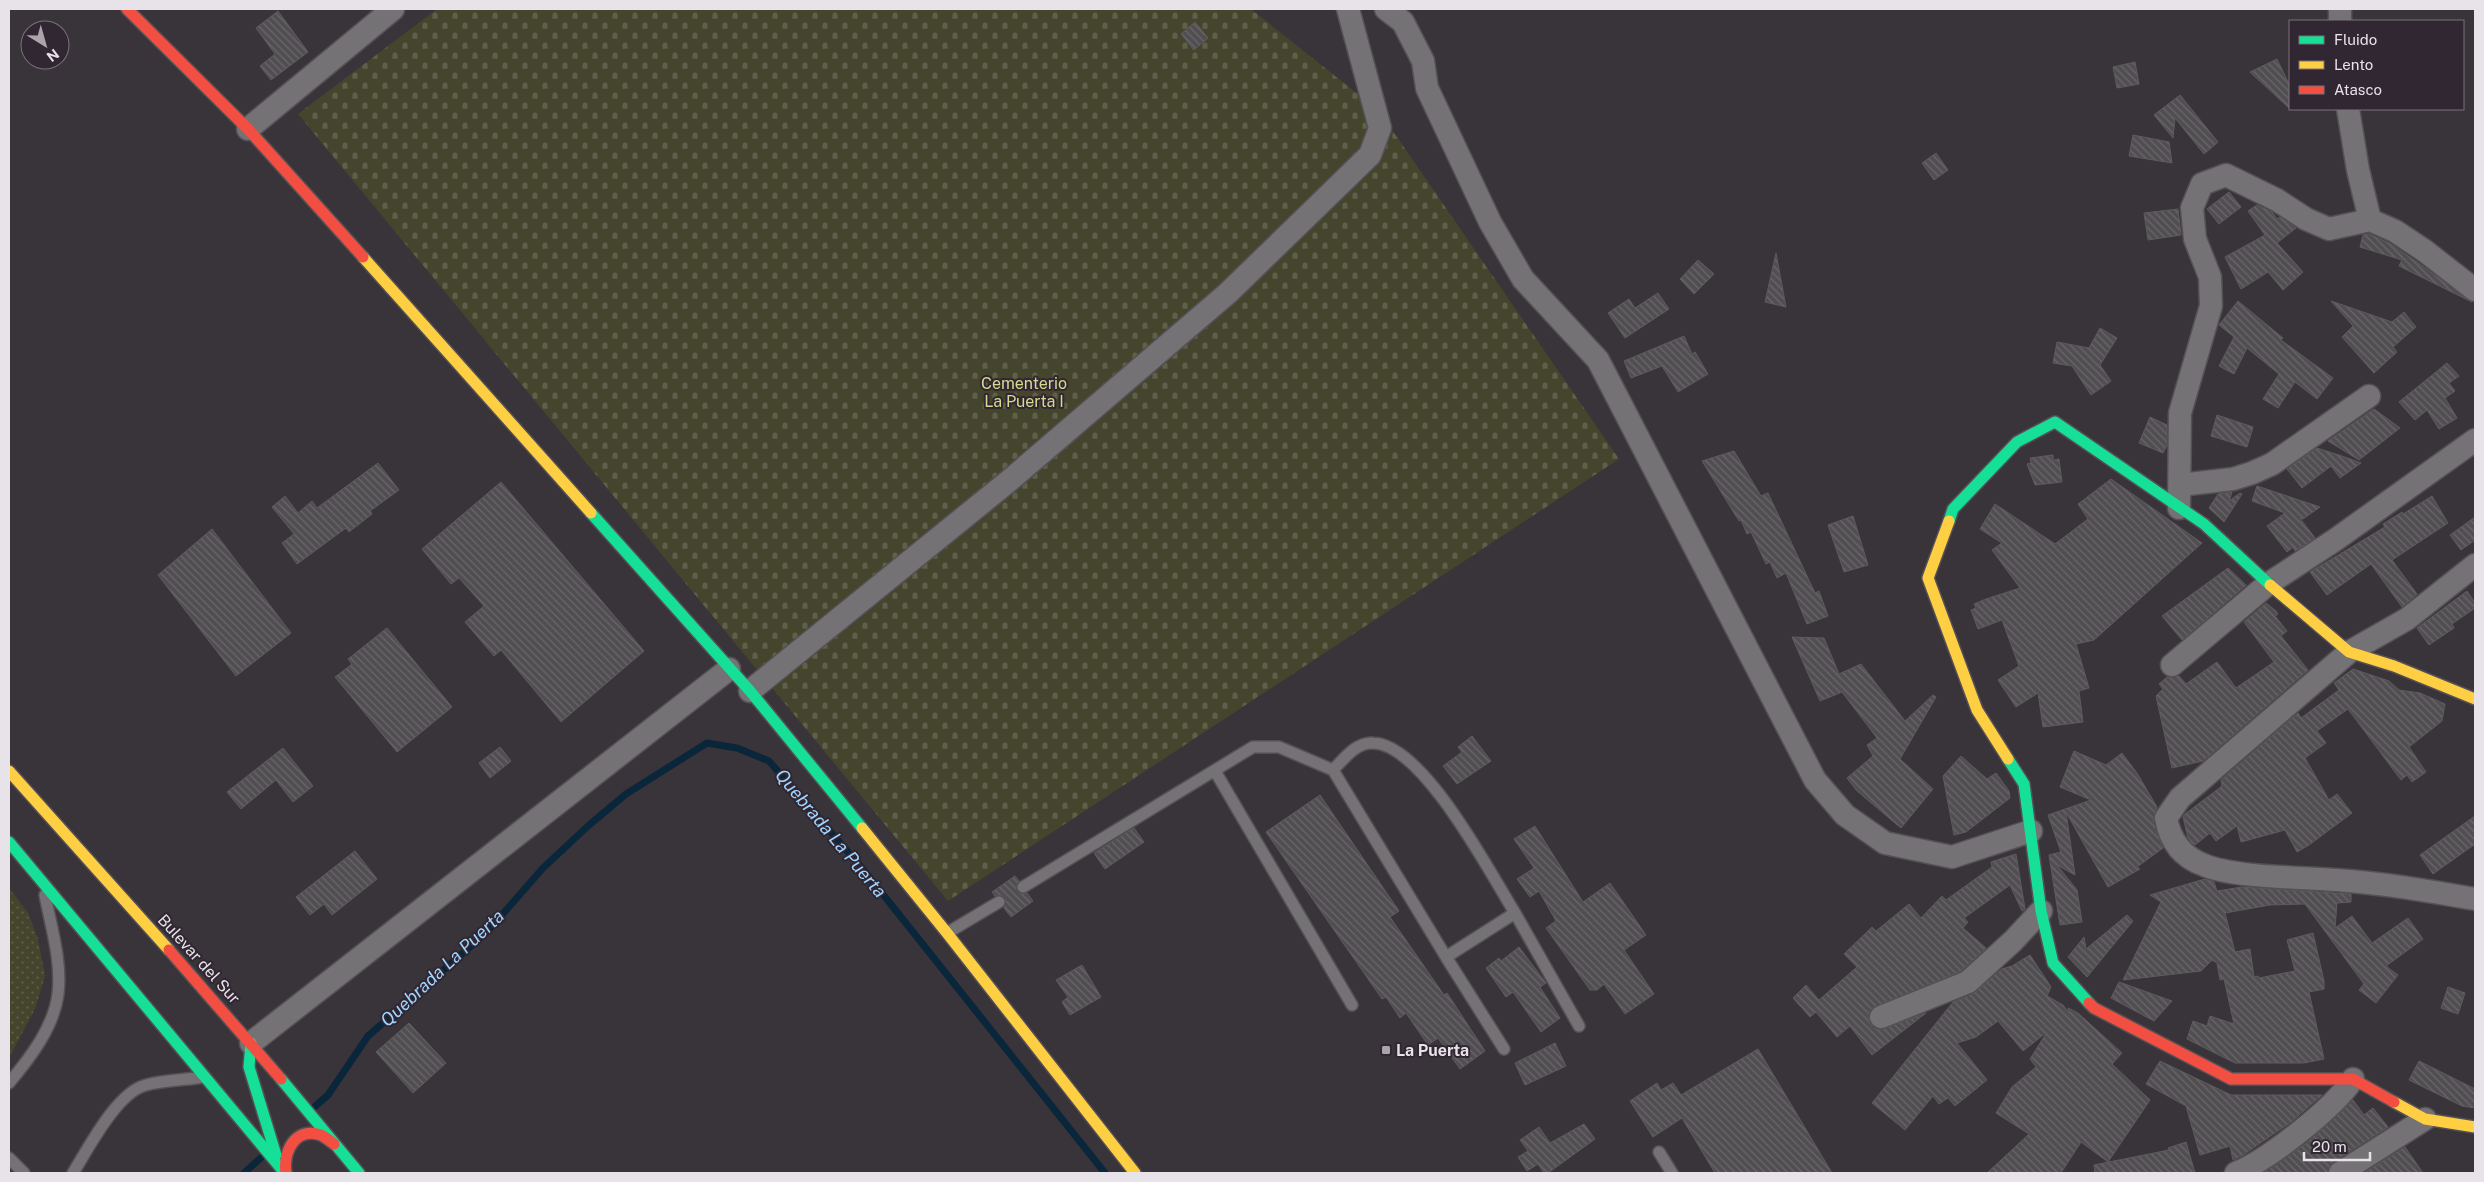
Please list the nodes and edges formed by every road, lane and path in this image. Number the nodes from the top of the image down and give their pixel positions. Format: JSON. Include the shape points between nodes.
{"nodes":[{"id":1,"x":127,"y":9,"type":"edge"},
{"id":2,"x":393,"y":9,"type":"edge"},
{"id":3,"x":1348,"y":9,"type":"edge"},
{"id":4,"x":1386,"y":9,"type":"edge"},
{"id":5,"x":2348,"y":110,"type":"edge"},
{"id":6,"x":248,"y":129,"type":"junction"},
{"id":7,"x":2370,"y":220,"type":"junction"},
{"id":8,"x":2475,"y":290,"type":"edge"},
{"id":9,"x":2368,"y":396,"type":"dead end"},
{"id":10,"x":2475,"y":440,"type":"edge"},
{"id":11,"x":2180,"y":485,"type":"junction"},
{"id":12,"x":2179,"y":508,"type":"junction"},
{"id":13,"x":2475,"y":565,"type":"edge"},
{"id":14,"x":2268,"y":584,"type":"junction"},
{"id":15,"x":2349,"y":652,"type":"junction"},
{"id":16,"x":2172,"y":665,"type":"dead end"},
{"id":17,"x":729,"y":669,"type":"junction"},
{"id":18,"x":750,"y":691,"type":"junction"},
{"id":19,"x":2475,"y":698,"type":"edge"},
{"id":20,"x":1333,"y":770,"type":"junction"},
{"id":21,"x":9,"y":771,"type":"edge"},
{"id":22,"x":1214,"y":771,"type":"junction"},
{"id":23,"x":2030,"y":831,"type":"junction"},
{"id":24,"x":9,"y":842,"type":"edge"},
{"id":25,"x":42,"y":879,"type":"junction"},
{"id":26,"x":1023,"y":887,"type":"dead end"},
{"id":27,"x":2475,"y":899,"type":"edge"},
{"id":28,"x":999,"y":902,"type":"dead end"},
{"id":29,"x":2040,"y":911,"type":"junction"},
{"id":30,"x":1516,"y":913,"type":"junction"},
{"id":31,"x":948,"y":933,"type":"junction"},
{"id":32,"x":1446,"y":956,"type":"junction"},
{"id":33,"x":1352,"y":1005,"type":"dead end"},
{"id":34,"x":1881,"y":1017,"type":"dead end"},
{"id":35,"x":1579,"y":1026,"type":"dead end"},
{"id":36,"x":251,"y":1043,"type":"junction"},
{"id":37,"x":1504,"y":1049,"type":"dead end"},
{"id":38,"x":207,"y":1077,"type":"junction"},
{"id":39,"x":2353,"y":1079,"type":"junction"},
{"id":40,"x":9,"y":1083,"type":"edge"},
{"id":41,"x":2426,"y":1120,"type":"junction"},
{"id":42,"x":2475,"y":1126,"type":"edge"},
{"id":43,"x":334,"y":1144,"type":"junction"},
{"id":44,"x":1659,"y":1152,"type":"dead end"},
{"id":45,"x":9,"y":1158,"type":"edge"},
{"id":46,"x":283,"y":1171,"type":"edge"},
{"id":47,"x":24,"y":1173,"type":"edge"},
{"id":48,"x":72,"y":1173,"type":"edge"},
{"id":49,"x":359,"y":1173,"type":"edge"},
{"id":50,"x":1135,"y":1173,"type":"edge"},
{"id":51,"x":1672,"y":1173,"type":"edge"},
{"id":52,"x":2236,"y":1173,"type":"edge"},
{"id":53,"x":2340,"y":1173,"type":"edge"}],
"edges":[{"from":1,"to":6,"type":"main road"},
{"from":2,"to":6,"type":"street"},
{"from":3,"to":18,"type":"street","via":[[1380,128],[1370,155],[1228,293],[1010,480]]},
{"from":4,"to":23,"type":"street","via":[[1404,22],[1423,61],[1427,88],[1490,222],[1523,279],[1598,360],[1815,780],[1845,814],[1886,843],[1952,857]]},
{"from":5,"to":7,"type":"street"},
{"from":6,"to":17,"type":"main road"},
{"from":7,"to":8,"type":"street","via":[[2395,231]]},
{"from":7,"to":11,"type":"street","via":[[2329,229],[2226,175],[2202,184],[2192,208],[2195,239],[2210,277],[2211,306],[2180,413]]},
{"from":9,"to":11,"type":"street","via":[[2272,464],[2233,479]]},
{"from":10,"to":14,"type":"street","via":[[2336,540]]},
{"from":11,"to":12,"type":"street"},
{"from":12,"to":14,"type":"main road","via":[[2204,524]]},
{"from":12,"to":23,"type":"main road","via":[[2055,422],[2017,442],[1953,509],[1928,578],[1977,710],[2024,784]]},
{"from":13,"to":15,"type":"street","via":[[2407,619]]},
{"from":14,"to":15,"type":"main road"},
{"from":14,"to":16,"type":"street"},
{"from":15,"to":19,"type":"main road"},
{"from":15,"to":27,"type":"street","via":[[2180,798],[2166,818],[2169,834],[2180,851],[2204,865],[2232,872],[2378,883]]},
{"from":17,"to":18,"type":"main road"},
{"from":17,"to":36,"type":"street"},
{"from":18,"to":31,"type":"main road"},
{"from":20,"to":22,"type":"lane","via":[[1279,747],[1253,747]]},
{"from":20,"to":30,"type":"lane","via":[[1358,746],[1372,742],[1386,745],[1415,764],[1440,793]]},
{"from":20,"to":32,"type":"lane"},
{"from":21,"to":36,"type":"main road","name":"Bulevar del Sur"},
{"from":22,"to":26,"type":"lane"},
{"from":22,"to":33,"type":"lane"},
{"from":23,"to":29,"type":"main road"},
{"from":24,"to":25,"type":"main road"},
{"from":25,"to":38,"type":"main road"},
{"from":25,"to":40,"type":"lane","via":[[58,959],[58,994],[50,1021],[29,1059]]},
{"from":28,"to":31,"type":"lane"},
{"from":29,"to":34,"type":"street","via":[[1968,982]]},
{"from":29,"to":39,"type":"main road","via":[[2053,963],[2094,1008],[2137,1032],[2231,1079]]},
{"from":30,"to":32,"type":"lane"},
{"from":30,"to":35,"type":"lane"},
{"from":31,"to":50,"type":"main road"},
{"from":32,"to":37,"type":"lane"},
{"from":36,"to":43,"type":"main road","name":"Bulevar del Sur"},
{"from":36,"to":46,"type":"main road","via":[[249,1066]]},
{"from":38,"to":46,"type":"main road"},
{"from":38,"to":48,"type":"lane","via":[[145,1085],[132,1092],[120,1102]]},
{"from":39,"to":41,"type":"main road"},
{"from":39,"to":52,"type":"street","via":[[2343,1095],[2268,1156]]},
{"from":41,"to":42,"type":"main road"},
{"from":41,"to":53,"type":"street"},
{"from":43,"to":46,"type":"main road","via":[[320,1135],[304,1135],[290,1144]]},
{"from":43,"to":49,"type":"main road","name":"Bulevar del Sur"},
{"from":44,"to":51,"type":"lane"},
{"from":45,"to":47,"type":"lane"}]}
